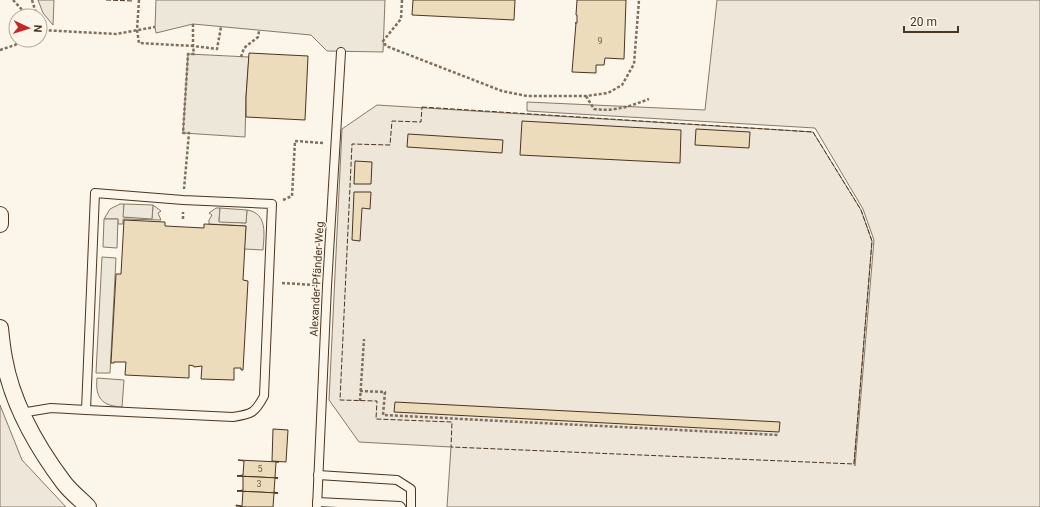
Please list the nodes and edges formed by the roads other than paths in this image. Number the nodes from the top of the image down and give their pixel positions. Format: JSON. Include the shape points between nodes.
{"nodes":[{"id":1,"x":341,"y":52,"type":"dead end"},
{"id":2,"x":0,"y":215,"type":"edge"},
{"id":3,"x":0,"y":224,"type":"edge"},
{"id":4,"x":0,"y":328,"type":"edge"},
{"id":5,"x":86,"y":410,"type":"junction"},
{"id":6,"x":21,"y":413,"type":"junction"},
{"id":7,"x":318,"y":475,"type":"junction"},
{"id":8,"x":317,"y":504,"type":"edge"},
{"id":9,"x":88,"y":507,"type":"edge"},
{"id":10,"x":401,"y":507,"type":"edge"},
{"id":11,"x":411,"y":507,"type":"edge"}],
"edges":[{"from":1,"to":7,"type":"lane","name":"Alexander-Pfänder-Weg"},
{"from":2,"to":3,"type":"street"},
{"from":4,"to":6,"type":"street","via":[[4,359]]},
{"from":5,"to":5,"type":"lane","via":[[95,193],[272,204],[264,396],[257,409],[247,415],[233,417]]},
{"from":5,"to":6,"type":"lane","via":[[51,408]]},
{"from":6,"to":9,"type":"street","via":[[38,446],[65,484]]},
{"from":7,"to":8,"type":"lane","name":"Alexander-Pfänder-Weg"},
{"from":7,"to":11,"type":"lane","via":[[397,480],[410,489]]},
{"from":8,"to":10,"type":"lane"}]}
